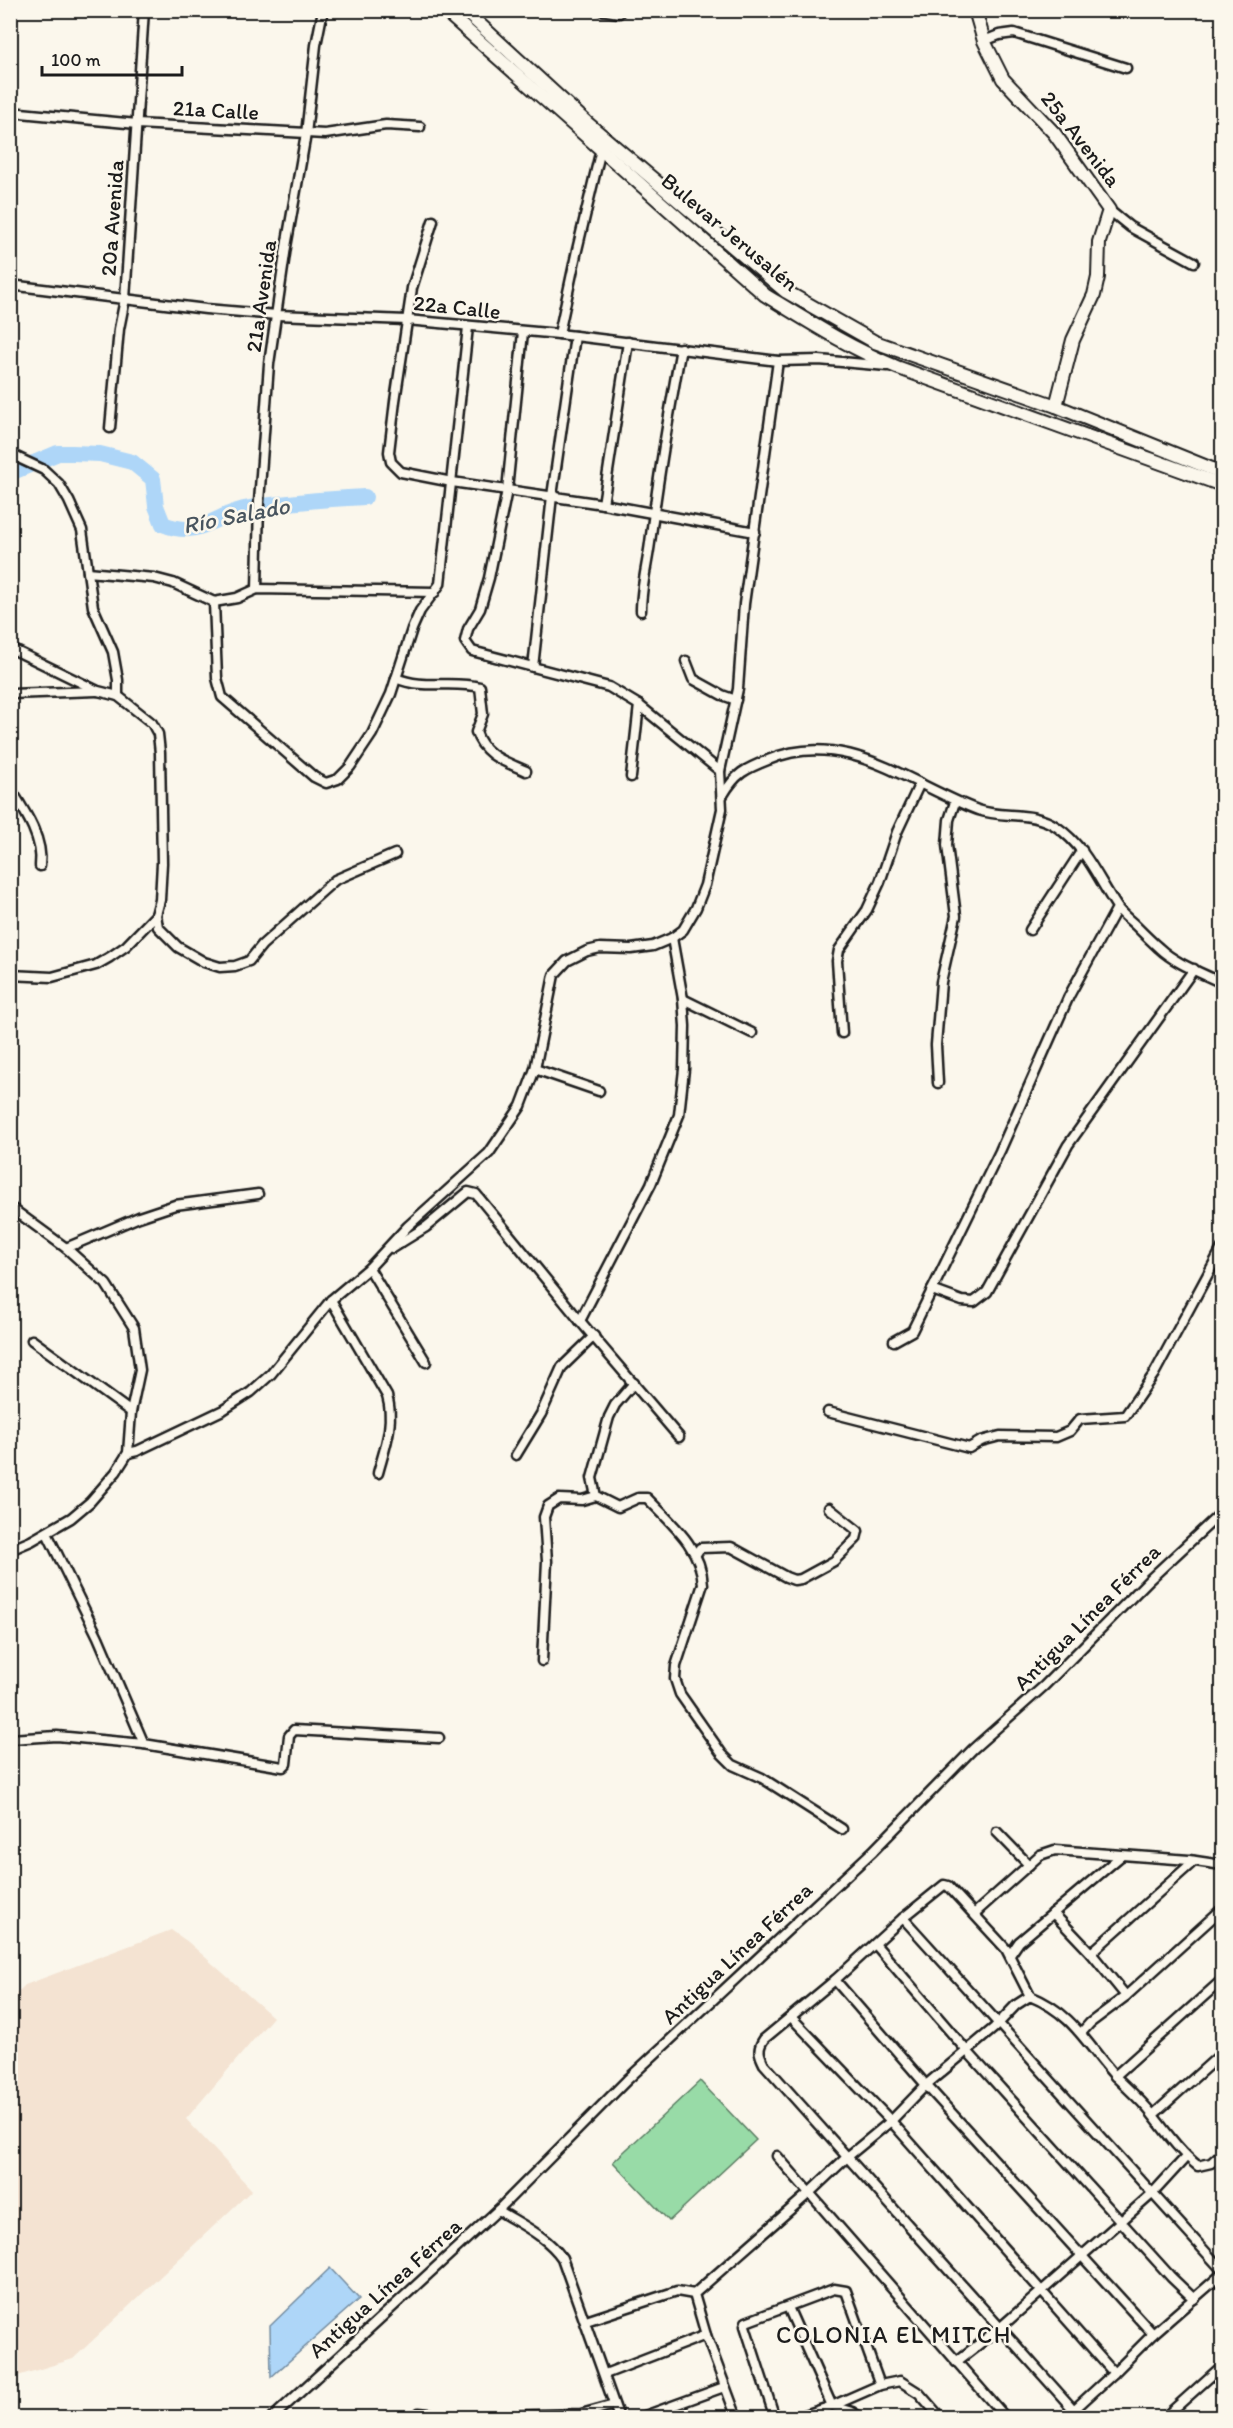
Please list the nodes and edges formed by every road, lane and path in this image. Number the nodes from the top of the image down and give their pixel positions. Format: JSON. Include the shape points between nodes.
{"nodes":[{"id":1,"x":144,"y":10,"type":"edge"},
{"id":2,"x":323,"y":10,"type":"edge"},
{"id":3,"x":602,"y":10,"type":"edge"},
{"id":4,"x":975,"y":10,"type":"edge"},
{"id":5,"x":454,"y":13,"type":"edge"},
{"id":6,"x":619,"y":13,"type":"dead end"},
{"id":7,"x":984,"y":41,"type":"junction"},
{"id":8,"x":1126,"y":68,"type":"dead end"},
{"id":9,"x":10,"y":112,"type":"edge"},
{"id":10,"x":137,"y":124,"type":"junction"},
{"id":11,"x":420,"y":127,"type":"dead end"},
{"id":12,"x":306,"y":134,"type":"junction"},
{"id":13,"x":601,"y":149,"type":"junction"},
{"id":14,"x":1109,"y":210,"type":"junction"},
{"id":15,"x":433,"y":221,"type":"dead end"},
{"id":16,"x":1194,"y":262,"type":"dead end"},
{"id":17,"x":10,"y":285,"type":"edge"},
{"id":18,"x":125,"y":299,"type":"junction"},
{"id":19,"x":277,"y":315,"type":"junction"},
{"id":20,"x":407,"y":320,"type":"junction"},
{"id":21,"x":468,"y":327,"type":"junction"},
{"id":22,"x":523,"y":332,"type":"junction"},
{"id":23,"x":560,"y":334,"type":"junction"},
{"id":24,"x":575,"y":336,"type":"junction"},
{"id":25,"x":628,"y":342,"type":"junction"},
{"id":26,"x":681,"y":348,"type":"junction"},
{"id":27,"x":778,"y":361,"type":"junction"},
{"id":28,"x":899,"y":368,"type":"junction"},
{"id":29,"x":1056,"y":406,"type":"junction"},
{"id":30,"x":110,"y":428,"type":"dead end"},
{"id":31,"x":10,"y":454,"type":"edge"},
{"id":32,"x":1222,"y":473,"type":"edge"},
{"id":33,"x":452,"y":482,"type":"junction"},
{"id":34,"x":1222,"y":485,"type":"edge"},
{"id":35,"x":507,"y":490,"type":"junction"},
{"id":36,"x":552,"y":495,"type":"junction"},
{"id":37,"x":603,"y":504,"type":"junction"},
{"id":38,"x":652,"y":513,"type":"junction"},
{"id":39,"x":755,"y":532,"type":"junction"},
{"id":40,"x":88,"y":572,"type":"junction"},
{"id":41,"x":257,"y":590,"type":"junction"},
{"id":42,"x":435,"y":592,"type":"junction"},
{"id":43,"x":214,"y":602,"type":"junction"},
{"id":44,"x":641,"y":611,"type":"dead end"},
{"id":45,"x":10,"y":648,"type":"edge"},
{"id":46,"x":686,"y":661,"type":"dead end"},
{"id":47,"x":533,"y":667,"type":"junction"},
{"id":48,"x":76,"y":678,"type":"junction"},
{"id":49,"x":396,"y":678,"type":"junction"},
{"id":50,"x":76,"y":691,"type":"junction"},
{"id":51,"x":98,"y":691,"type":"junction"},
{"id":52,"x":10,"y":694,"type":"edge"},
{"id":53,"x":117,"y":696,"type":"junction"},
{"id":54,"x":736,"y":700,"type":"junction"},
{"id":55,"x":639,"y":705,"type":"junction"},
{"id":56,"x":526,"y":771,"type":"dead end"},
{"id":57,"x":720,"y":771,"type":"junction"},
{"id":58,"x":631,"y":777,"type":"dead end"},
{"id":59,"x":920,"y":783,"type":"junction"},
{"id":60,"x":10,"y":788,"type":"edge"},
{"id":61,"x":722,"y":795,"type":"junction"},
{"id":62,"x":955,"y":802,"type":"junction"},
{"id":63,"x":1082,"y":850,"type":"junction"},
{"id":64,"x":395,"y":854,"type":"dead end"},
{"id":65,"x":40,"y":866,"type":"dead end"},
{"id":66,"x":1117,"y":908,"type":"junction"},
{"id":67,"x":156,"y":915,"type":"junction"},
{"id":68,"x":1030,"y":930,"type":"dead end"},
{"id":69,"x":672,"y":938,"type":"junction"},
{"id":70,"x":1194,"y":969,"type":"junction"},
{"id":71,"x":10,"y":975,"type":"edge"},
{"id":72,"x":1222,"y":983,"type":"edge"},
{"id":73,"x":683,"y":999,"type":"junction"},
{"id":74,"x":752,"y":1033,"type":"dead end"},
{"id":75,"x":842,"y":1033,"type":"dead end"},
{"id":76,"x":535,"y":1069,"type":"junction"},
{"id":77,"x":938,"y":1083,"type":"dead end"},
{"id":78,"x":599,"y":1091,"type":"dead end"},
{"id":79,"x":258,"y":1194,"type":"dead end"},
{"id":80,"x":10,"y":1207,"type":"edge"},
{"id":81,"x":66,"y":1248,"type":"junction"},
{"id":82,"x":1222,"y":1248,"type":"edge"},
{"id":83,"x":382,"y":1254,"type":"junction"},
{"id":84,"x":369,"y":1268,"type":"junction"},
{"id":85,"x":932,"y":1290,"type":"junction"},
{"id":86,"x":331,"y":1300,"type":"junction"},
{"id":87,"x":580,"y":1321,"type":"junction"},
{"id":88,"x":594,"y":1336,"type":"junction"},
{"id":89,"x":32,"y":1340,"type":"dead end"},
{"id":90,"x":894,"y":1341,"type":"dead end"},
{"id":91,"x":426,"y":1362,"type":"dead end"},
{"id":92,"x":634,"y":1383,"type":"junction"},
{"id":93,"x":131,"y":1412,"type":"junction"},
{"id":94,"x":828,"y":1412,"type":"dead end"},
{"id":95,"x":679,"y":1437,"type":"dead end"},
{"id":96,"x":128,"y":1453,"type":"junction"},
{"id":97,"x":516,"y":1455,"type":"dead end"},
{"id":98,"x":378,"y":1473,"type":"dead end"},
{"id":99,"x":596,"y":1496,"type":"junction"},
{"id":100,"x":829,"y":1508,"type":"dead end"},
{"id":101,"x":1222,"y":1512,"type":"edge"},
{"id":102,"x":46,"y":1533,"type":"junction"},
{"id":103,"x":10,"y":1550,"type":"edge"},
{"id":104,"x":696,"y":1554,"type":"junction"},
{"id":105,"x":542,"y":1661,"type":"dead end"},
{"id":106,"x":439,"y":1738,"type":"dead end"},
{"id":107,"x":10,"y":1739,"type":"edge"},
{"id":108,"x":144,"y":1744,"type":"junction"},
{"id":109,"x":842,"y":1829,"type":"dead end"},
{"id":110,"x":997,"y":1832,"type":"dead end"},
{"id":111,"x":1122,"y":1856,"type":"junction"},
{"id":112,"x":1194,"y":1861,"type":"junction"},
{"id":113,"x":1029,"y":1865,"type":"junction"},
{"id":114,"x":1222,"y":1865,"type":"edge"},
{"id":115,"x":1222,"y":1909,"type":"edge"},
{"id":116,"x":975,"y":1913,"type":"junction"},
{"id":117,"x":1053,"y":1913,"type":"junction"},
{"id":118,"x":903,"y":1918,"type":"junction"},
{"id":119,"x":875,"y":1944,"type":"junction"},
{"id":120,"x":1091,"y":1953,"type":"junction"},
{"id":121,"x":1010,"y":1956,"type":"junction"},
{"id":122,"x":835,"y":1980,"type":"junction"},
{"id":123,"x":1222,"y":1980,"type":"edge"},
{"id":124,"x":1030,"y":1996,"type":"junction"},
{"id":125,"x":1126,"y":1996,"type":"junction"},
{"id":126,"x":791,"y":2017,"type":"junction"},
{"id":127,"x":999,"y":2022,"type":"junction"},
{"id":128,"x":1082,"y":2032,"type":"junction"},
{"id":129,"x":967,"y":2051,"type":"junction"},
{"id":130,"x":1222,"y":2053,"type":"edge"},
{"id":131,"x":1115,"y":2076,"type":"junction"},
{"id":132,"x":926,"y":2085,"type":"junction"},
{"id":133,"x":1153,"y":2115,"type":"junction"},
{"id":134,"x":891,"y":2121,"type":"junction"},
{"id":135,"x":1222,"y":2153,"type":"edge"},
{"id":136,"x":777,"y":2156,"type":"dead end"},
{"id":137,"x":1186,"y":2157,"type":"junction"},
{"id":138,"x":846,"y":2158,"type":"junction"},
{"id":139,"x":1153,"y":2193,"type":"junction"},
{"id":140,"x":808,"y":2194,"type":"junction"},
{"id":141,"x":498,"y":2210,"type":"junction"},
{"id":142,"x":1121,"y":2221,"type":"junction"},
{"id":143,"x":1081,"y":2254,"type":"junction"},
{"id":144,"x":1222,"y":2272,"type":"edge"},
{"id":145,"x":1040,"y":2291,"type":"junction"},
{"id":146,"x":694,"y":2294,"type":"junction"},
{"id":147,"x":1194,"y":2299,"type":"junction"},
{"id":148,"x":788,"y":2307,"type":"junction"},
{"id":149,"x":586,"y":2321,"type":"junction"},
{"id":150,"x":1000,"y":2327,"type":"junction"},
{"id":151,"x":1153,"y":2334,"type":"junction"},
{"id":152,"x":706,"y":2335,"type":"junction"},
{"id":153,"x":956,"y":2362,"type":"junction"},
{"id":154,"x":1222,"y":2366,"type":"edge"},
{"id":155,"x":1114,"y":2373,"type":"junction"},
{"id":156,"x":604,"y":2374,"type":"junction"},
{"id":157,"x":880,"y":2385,"type":"junction"},
{"id":158,"x":724,"y":2387,"type":"junction"},
{"id":159,"x":614,"y":2405,"type":"junction"},
{"id":160,"x":832,"y":2406,"type":"junction"},
{"id":161,"x":1073,"y":2409,"type":"junction"},
{"id":162,"x":419,"y":2413,"type":"dead end"},
{"id":163,"x":514,"y":2416,"type":"edge"},
{"id":164,"x":457,"y":2417,"type":"edge"},
{"id":165,"x":272,"y":2418,"type":"edge"},
{"id":166,"x":619,"y":2418,"type":"edge"},
{"id":167,"x":639,"y":2418,"type":"edge"},
{"id":168,"x":737,"y":2418,"type":"edge"},
{"id":169,"x":775,"y":2418,"type":"edge"},
{"id":170,"x":796,"y":2418,"type":"edge"},
{"id":171,"x":861,"y":2418,"type":"edge"},
{"id":172,"x":941,"y":2418,"type":"edge"},
{"id":173,"x":1006,"y":2418,"type":"edge"},
{"id":174,"x":1065,"y":2418,"type":"edge"},
{"id":175,"x":1164,"y":2418,"type":"edge"}],
"edges":[{"from":1,"to":10,"type":"street","name":"20a Avenida"},
{"from":2,"to":12,"type":"street","name":"21a Avenida"},
{"from":3,"to":6,"type":"street"},
{"from":4,"to":7,"type":"main road","name":"25a Avenida"},
{"from":5,"to":13,"type":"main road","name":"Bulevar Jerusalén"},
{"from":5,"to":29,"type":"main road","name":"Bulevar Jerusalén","via":[[785,291],[875,342]]},
{"from":7,"to":8,"type":"street","via":[[1014,33]]},
{"from":7,"to":14,"type":"main road","name":"25a Avenida","via":[[1003,79],[1054,133]]},
{"from":9,"to":10,"type":"street","name":"21a Calle"},
{"from":10,"to":12,"type":"street","name":"21a Calle"},
{"from":10,"to":18,"type":"street","name":"20a Avenida"},
{"from":11,"to":12,"type":"street","name":"21a Calle","via":[[386,124]]},
{"from":12,"to":19,"type":"street","name":"21a Avenida"},
{"from":13,"to":23,"type":"street"},
{"from":13,"to":28,"type":"main road","name":"Bulevar Jerusalén","via":[[765,295],[841,341]]},
{"from":14,"to":16,"type":"street","via":[[1130,227]]},
{"from":14,"to":29,"type":"main road","name":"25a Avenida","via":[[1100,243],[1094,295],[1073,340]]},
{"from":15,"to":20,"type":"street","via":[[412,288]]},
{"from":17,"to":18,"type":"street","name":"22a Calle"},
{"from":18,"to":19,"type":"street","name":"22a Calle"},
{"from":18,"to":30,"type":"street","name":"20a Avenida"},
{"from":19,"to":20,"type":"street","name":"22a Calle"},
{"from":19,"to":41,"type":"street","name":"21a Avenida","via":[[269,364]]},
{"from":20,"to":21,"type":"street","name":"22a Calle"},
{"from":20,"to":33,"type":"street","via":[[389,452],[391,462],[401,472]]},
{"from":21,"to":22,"type":"street","name":"22a Calle"},
{"from":21,"to":33,"type":"street"},
{"from":22,"to":23,"type":"street","name":"22a Calle"},
{"from":22,"to":35,"type":"street"},
{"from":23,"to":24,"type":"street","name":"22a Calle"},
{"from":24,"to":25,"type":"street","name":"22a Calle"},
{"from":24,"to":36,"type":"street"},
{"from":25,"to":26,"type":"street","name":"22a Calle"},
{"from":25,"to":37,"type":"street"},
{"from":26,"to":27,"type":"street","name":"22a Calle"},
{"from":26,"to":38,"type":"street"},
{"from":27,"to":28,"type":"street","name":"22a Calle","via":[[819,360]]},
{"from":27,"to":39,"type":"street"},
{"from":28,"to":34,"type":"main road","name":"Bulevar Jerusalén"},
{"from":29,"to":32,"type":"main road","name":"Bulevar Jerusalén"},
{"from":31,"to":40,"type":"street","via":[[44,470],[59,484],[82,530]]},
{"from":33,"to":35,"type":"street"},
{"from":33,"to":42,"type":"street","via":[[442,575]]},
{"from":35,"to":36,"type":"street"},
{"from":35,"to":47,"type":"street","via":[[489,578],[465,641],[472,651]]},
{"from":36,"to":37,"type":"street"},
{"from":36,"to":47,"type":"street"},
{"from":37,"to":38,"type":"street"},
{"from":38,"to":39,"type":"street"},
{"from":38,"to":44,"type":"street"},
{"from":39,"to":54,"type":"street"},
{"from":40,"to":43,"type":"street","via":[[164,580]]},
{"from":40,"to":53,"type":"street","via":[[93,607],[113,652]]},
{"from":41,"to":42,"type":"street"},
{"from":41,"to":43,"type":"street"},
{"from":42,"to":49,"type":"street","via":[[420,611]]},
{"from":43,"to":49,"type":"street","via":[[217,678],[222,697],[314,777],[326,783],[338,779],[356,758],[372,734]]},
{"from":45,"to":48,"type":"street"},
{"from":46,"to":54,"type":"street","via":[[693,679]]},
{"from":47,"to":55,"type":"street","via":[[609,687]]},
{"from":48,"to":50,"type":"street","via":[[80,686]]},
{"from":48,"to":51,"type":"street"},
{"from":49,"to":56,"type":"street","via":[[411,685],[466,683],[480,687],[483,714],[476,732],[480,743],[491,756]]},
{"from":50,"to":51,"type":"street"},
{"from":50,"to":52,"type":"street"},
{"from":51,"to":53,"type":"street"},
{"from":53,"to":67,"type":"street","via":[[152,723],[158,734],[162,863]]},
{"from":54,"to":57,"type":"street"},
{"from":55,"to":57,"type":"street"},
{"from":55,"to":58,"type":"street"},
{"from":57,"to":61,"type":"street"},
{"from":59,"to":61,"type":"street","via":[[885,765],[854,756],[796,751],[739,772]]},
{"from":59,"to":62,"type":"street"},
{"from":59,"to":75,"type":"street","via":[[867,910],[839,950]]},
{"from":60,"to":65,"type":"street","via":[[38,843]]},
{"from":61,"to":69,"type":"street","via":[[705,885],[683,930]]},
{"from":62,"to":63,"type":"street","via":[[986,813],[1039,818]]},
{"from":62,"to":77,"type":"street","via":[[947,845],[956,916],[941,982],[936,1045]]},
{"from":63,"to":66,"type":"street"},
{"from":63,"to":68,"type":"street"},
{"from":64,"to":67,"type":"street","via":[[335,880],[249,961],[235,966],[204,962],[178,947],[158,927]]},
{"from":66,"to":70,"type":"street","via":[[1160,949]]},
{"from":66,"to":85,"type":"street","via":[[1069,996]]},
{"from":67,"to":71,"type":"street","via":[[126,946],[96,965],[52,977]]},
{"from":69,"to":73,"type":"street"},
{"from":69,"to":76,"type":"street","via":[[653,946],[587,951],[559,968],[554,975]]},
{"from":70,"to":72,"type":"street"},
{"from":70,"to":85,"type":"street","via":[[1068,1145],[987,1292],[975,1302],[968,1302]]},
{"from":73,"to":74,"type":"street"},
{"from":73,"to":87,"type":"street","via":[[684,1069],[679,1115],[651,1184]]},
{"from":76,"to":78,"type":"street"},
{"from":76,"to":83,"type":"street","via":[[521,1106],[489,1153]]},
{"from":79,"to":81,"type":"street","via":[[175,1205]]},
{"from":80,"to":81,"type":"street"},
{"from":81,"to":93,"type":"street","via":[[106,1284],[134,1328],[140,1370]]},
{"from":82,"to":94,"type":"street","via":[[1154,1374],[1125,1416],[1080,1419],[1070,1431],[1056,1437],[1000,1436],[969,1448]]},
{"from":83,"to":84,"type":"street"},
{"from":83,"to":87,"type":"street","via":[[426,1227],[468,1192],[476,1194]]},
{"from":84,"to":86,"type":"street"},
{"from":84,"to":91,"type":"street"},
{"from":85,"to":90,"type":"street","via":[[912,1331]]},
{"from":86,"to":96,"type":"street","via":[[271,1374],[251,1392],[223,1410]]},
{"from":86,"to":98,"type":"street","via":[[390,1407],[391,1425]]},
{"from":87,"to":88,"type":"street"},
{"from":88,"to":92,"type":"street"},
{"from":88,"to":97,"type":"street","via":[[562,1367],[541,1414]]},
{"from":89,"to":93,"type":"street"},
{"from":92,"to":95,"type":"street"},
{"from":92,"to":99,"type":"street","via":[[609,1417],[592,1478]]},
{"from":93,"to":96,"type":"street"},
{"from":96,"to":102,"type":"street","via":[[90,1502]]},
{"from":99,"to":104,"type":"street","via":[[618,1507],[647,1498]]},
{"from":99,"to":105,"type":"street","via":[[559,1499],[548,1506],[544,1517],[547,1561]]},
{"from":100,"to":104,"type":"street","via":[[858,1531],[856,1539],[834,1561],[801,1579],[786,1577],[731,1547],[700,1548]]},
{"from":101,"to":141,"type":"street","name":"Antigua Línea Férrea","via":[[1044,1686],[973,1749],[865,1858],[627,2080]]},
{"from":102,"to":103,"type":"street"},
{"from":102,"to":108,"type":"street","via":[[98,1637]]},
{"from":104,"to":109,"type":"street","via":[[704,1584],[676,1666],[680,1694],[734,1765],[762,1778]]},
{"from":106,"to":108,"type":"street","via":[[294,1730],[289,1736],[283,1767]]},
{"from":107,"to":108,"type":"street","via":[[57,1736]]},
{"from":110,"to":113,"type":"street"},
{"from":111,"to":112,"type":"street"},
{"from":111,"to":113,"type":"street","via":[[1055,1850],[1040,1855]]},
{"from":111,"to":117,"type":"street"},
{"from":112,"to":114,"type":"street"},
{"from":112,"to":120,"type":"street"},
{"from":113,"to":116,"type":"street"},
{"from":115,"to":125,"type":"street"},
{"from":116,"to":118,"type":"street","via":[[944,1885]]},
{"from":116,"to":121,"type":"street"},
{"from":117,"to":120,"type":"street"},
{"from":117,"to":121,"type":"street","via":[[1019,1942]]},
{"from":118,"to":119,"type":"street"},
{"from":118,"to":127,"type":"street"},
{"from":119,"to":122,"type":"street"},
{"from":119,"to":129,"type":"street"},
{"from":120,"to":125,"type":"street"},
{"from":121,"to":124,"type":"street"},
{"from":122,"to":126,"type":"street"},
{"from":122,"to":132,"type":"street"},
{"from":123,"to":131,"type":"street"},
{"from":124,"to":127,"type":"street"},
{"from":124,"to":128,"type":"street","via":[[1060,2012]]},
{"from":125,"to":128,"type":"street"},
{"from":126,"to":134,"type":"street"},
{"from":126,"to":138,"type":"street","via":[[764,2039],[759,2054]]},
{"from":127,"to":129,"type":"street"},
{"from":127,"to":139,"type":"street"},
{"from":128,"to":131,"type":"street"},
{"from":129,"to":132,"type":"street"},
{"from":129,"to":142,"type":"street"},
{"from":130,"to":133,"type":"street"},
{"from":131,"to":133,"type":"street"},
{"from":132,"to":134,"type":"street"},
{"from":132,"to":143,"type":"street"},
{"from":133,"to":137,"type":"street"},
{"from":134,"to":138,"type":"street"},
{"from":134,"to":145,"type":"street"},
{"from":135,"to":137,"type":"street","via":[[1211,2163],[1198,2166]]},
{"from":136,"to":140,"type":"street"},
{"from":137,"to":139,"type":"street"},
{"from":138,"to":140,"type":"street"},
{"from":138,"to":150,"type":"street"},
{"from":139,"to":142,"type":"street"},
{"from":139,"to":144,"type":"street"},
{"from":140,"to":146,"type":"street"},
{"from":140,"to":153,"type":"street"},
{"from":141,"to":149,"type":"street","via":[[557,2251]]},
{"from":141,"to":165,"type":"street","name":"Antigua Línea Férrea"},
{"from":142,"to":143,"type":"street"},
{"from":142,"to":147,"type":"street"},
{"from":143,"to":145,"type":"street"},
{"from":143,"to":151,"type":"street"},
{"from":144,"to":147,"type":"street"},
{"from":145,"to":150,"type":"street"},
{"from":145,"to":155,"type":"street"},
{"from":146,"to":149,"type":"street","via":[[677,2291]]},
{"from":146,"to":152,"type":"street"},
{"from":147,"to":151,"type":"street"},
{"from":148,"to":157,"type":"street","via":[[834,2289],[846,2291]]},
{"from":148,"to":160,"type":"street"},
{"from":148,"to":169,"type":"street","via":[[748,2320],[745,2325]]},
{"from":149,"to":156,"type":"street"},
{"from":150,"to":153,"type":"street"},
{"from":150,"to":161,"type":"street"},
{"from":151,"to":155,"type":"street"},
{"from":152,"to":156,"type":"street"},
{"from":152,"to":158,"type":"street"},
{"from":153,"to":173,"type":"street"},
{"from":154,"to":175,"type":"street"},
{"from":155,"to":161,"type":"street"},
{"from":156,"to":159,"type":"street"},
{"from":157,"to":160,"type":"street"},
{"from":157,"to":172,"type":"street","via":[[900,2381],[919,2393]]},
{"from":158,"to":167,"type":"street"},
{"from":158,"to":168,"type":"street"},
{"from":159,"to":163,"type":"street","via":[[581,2414]]},
{"from":159,"to":166,"type":"street"},
{"from":160,"to":170,"type":"street"},
{"from":160,"to":171,"type":"street"},
{"from":161,"to":174,"type":"street"},
{"from":162,"to":164,"type":"street"},
{"from":163,"to":164,"type":"street"}]}
